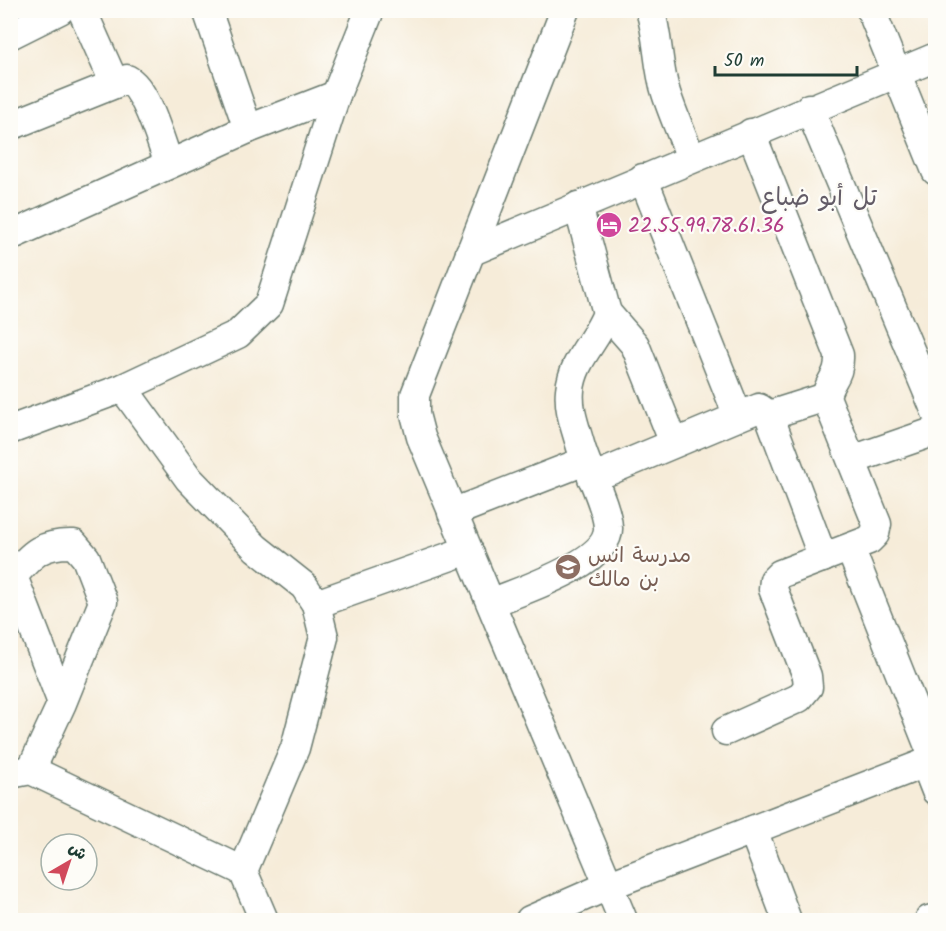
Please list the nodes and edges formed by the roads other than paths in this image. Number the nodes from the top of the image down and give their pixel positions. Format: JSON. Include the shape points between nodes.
{"nodes":[{"id":1,"x":60,"y":10,"type":"edge"},
{"id":2,"x":82,"y":10,"type":"edge"},
{"id":3,"x":207,"y":10,"type":"edge"},
{"id":4,"x":370,"y":10,"type":"edge"},
{"id":5,"x":565,"y":10,"type":"edge"},
{"id":6,"x":650,"y":10,"type":"edge"},
{"id":7,"x":871,"y":10,"type":"edge"},
{"id":8,"x":10,"y":34,"type":"edge"},
{"id":9,"x":936,"y":57,"type":"edge"},
{"id":10,"x":895,"y":72,"type":"junction"},
{"id":11,"x":114,"y":82,"type":"junction"},
{"id":12,"x":336,"y":95,"type":"junction"},
{"id":13,"x":809,"y":108,"type":"junction"},
{"id":14,"x":10,"y":126,"type":"edge"},
{"id":15,"x":248,"y":129,"type":"junction"},
{"id":16,"x":751,"y":133,"type":"junction"},
{"id":17,"x":691,"y":158,"type":"junction"},
{"id":18,"x":169,"y":164,"type":"junction"},
{"id":19,"x":936,"y":171,"type":"edge"},
{"id":20,"x":643,"y":178,"type":"junction"},
{"id":21,"x":578,"y":206,"type":"junction"},
{"id":22,"x":10,"y":236,"type":"edge"},
{"id":23,"x":470,"y":252,"type":"junction"},
{"id":24,"x":607,"y":313,"type":"junction"},
{"id":25,"x":123,"y":388,"type":"junction"},
{"id":26,"x":826,"y":397,"type":"junction"},
{"id":27,"x":936,"y":412,"type":"edge"},
{"id":28,"x":769,"y":415,"type":"junction"},
{"id":29,"x":738,"y":416,"type":"junction"},
{"id":30,"x":10,"y":430,"type":"edge"},
{"id":31,"x":936,"y":431,"type":"edge"},
{"id":32,"x":674,"y":443,"type":"junction"},
{"id":33,"x":852,"y":460,"type":"junction"},
{"id":34,"x":588,"y":470,"type":"junction"},
{"id":35,"x":452,"y":513,"type":"junction"},
{"id":36,"x":850,"y":548,"type":"junction"},
{"id":37,"x":468,"y":550,"type":"junction"},
{"id":38,"x":823,"y":558,"type":"junction"},
{"id":39,"x":491,"y":603,"type":"junction"},
{"id":40,"x":316,"y":604,"type":"junction"},
{"id":41,"x":62,"y":703,"type":"junction"},
{"id":42,"x":726,"y":730,"type":"dead end"},
{"id":43,"x":932,"y":761,"type":"edge"},
{"id":44,"x":21,"y":772,"type":"edge"},
{"id":45,"x":936,"y":792,"type":"edge"},
{"id":46,"x":753,"y":830,"type":"junction"},
{"id":47,"x":243,"y":871,"type":"junction"},
{"id":48,"x":610,"y":885,"type":"junction"},
{"id":49,"x":936,"y":918,"type":"edge"},
{"id":50,"x":264,"y":921,"type":"edge"},
{"id":51,"x":530,"y":921,"type":"edge"},
{"id":52,"x":623,"y":921,"type":"edge"},
{"id":53,"x":787,"y":921,"type":"edge"},
{"id":54,"x":929,"y":921,"type":"edge"}],
"edges":[{"from":1,"to":8,"type":"street"},
{"from":2,"to":11,"type":"street"},
{"from":3,"to":15,"type":"street"},
{"from":4,"to":12,"type":"street"},
{"from":5,"to":23,"type":"street"},
{"from":6,"to":17,"type":"street","via":[[665,92]]},
{"from":7,"to":10,"type":"street"},
{"from":9,"to":10,"type":"street"},
{"from":10,"to":13,"type":"street"},
{"from":10,"to":19,"type":"street"},
{"from":11,"to":14,"type":"street"},
{"from":11,"to":18,"type":"street","via":[[132,82],[145,102]]},
{"from":12,"to":15,"type":"street"},
{"from":12,"to":25,"type":"street","via":[[269,304],[238,334]]},
{"from":13,"to":16,"type":"street"},
{"from":13,"to":27,"type":"street"},
{"from":15,"to":18,"type":"street"},
{"from":16,"to":17,"type":"street"},
{"from":16,"to":26,"type":"street","via":[[839,355],[839,369]]},
{"from":17,"to":20,"type":"street"},
{"from":18,"to":22,"type":"street"},
{"from":20,"to":21,"type":"street"},
{"from":20,"to":29,"type":"street"},
{"from":21,"to":23,"type":"street"},
{"from":21,"to":24,"type":"street"},
{"from":23,"to":35,"type":"street","via":[[415,395],[421,437]]},
{"from":24,"to":32,"type":"street","via":[[635,345]]},
{"from":24,"to":34,"type":"street","via":[[580,356],[570,390],[569,406]]},
{"from":25,"to":30,"type":"street"},
{"from":25,"to":40,"type":"street","via":[[189,479],[256,548],[304,586]]},
{"from":26,"to":28,"type":"street"},
{"from":26,"to":33,"type":"street"},
{"from":28,"to":29,"type":"street","via":[[759,408]]},
{"from":28,"to":38,"type":"street"},
{"from":29,"to":32,"type":"street"},
{"from":31,"to":33,"type":"street"},
{"from":32,"to":34,"type":"street"},
{"from":33,"to":36,"type":"street","via":[[877,524],[869,540]]},
{"from":34,"to":35,"type":"street"},
{"from":34,"to":39,"type":"street","via":[[608,527],[606,542],[582,564]]},
{"from":35,"to":37,"type":"street"},
{"from":36,"to":38,"type":"street"},
{"from":36,"to":43,"type":"street"},
{"from":37,"to":39,"type":"street"},
{"from":37,"to":40,"type":"street"},
{"from":38,"to":42,"type":"street","via":[[780,574],[774,580],[773,589],[807,675],[808,687],[799,698]]},
{"from":39,"to":48,"type":"street"},
{"from":40,"to":47,"type":"street","via":[[324,638],[295,748]]},
{"from":41,"to":41,"type":"street","via":[[103,602],[86,558],[74,544],[52,544],[32,555],[13,576]]},
{"from":41,"to":44,"type":"street"},
{"from":43,"to":45,"type":"street"},
{"from":43,"to":46,"type":"street"},
{"from":44,"to":47,"type":"street"},
{"from":46,"to":48,"type":"street"},
{"from":46,"to":53,"type":"street"},
{"from":47,"to":50,"type":"street"},
{"from":48,"to":51,"type":"street"},
{"from":48,"to":52,"type":"street"},
{"from":49,"to":54,"type":"street"}]}
